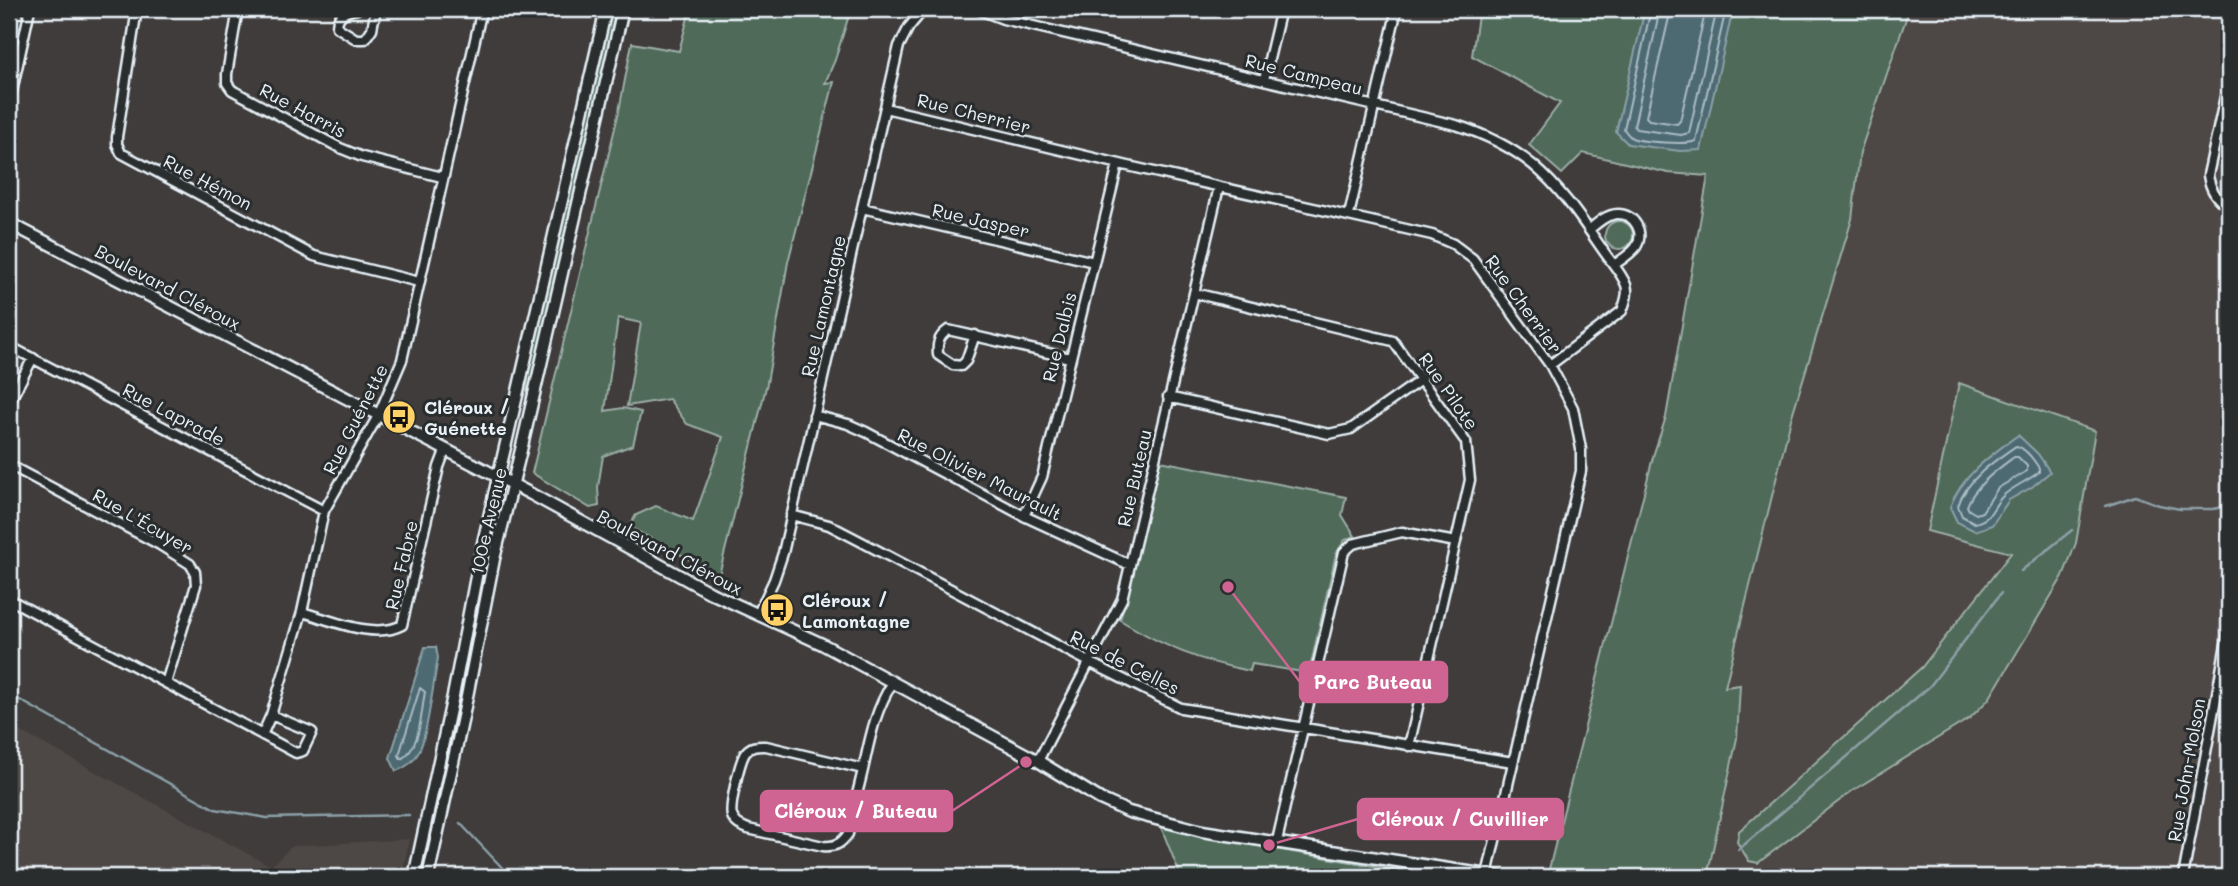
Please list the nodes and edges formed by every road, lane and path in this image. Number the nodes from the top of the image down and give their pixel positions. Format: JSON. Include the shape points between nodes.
{"nodes":[{"id":1,"x":30,"y":9,"type":"edge"},
{"id":2,"x":137,"y":9,"type":"edge"},
{"id":3,"x":237,"y":9,"type":"edge"},
{"id":4,"x":357,"y":9,"type":"edge"},
{"id":5,"x":376,"y":9,"type":"edge"},
{"id":6,"x":482,"y":9,"type":"edge"},
{"id":7,"x":606,"y":9,"type":"edge"},
{"id":8,"x":623,"y":9,"type":"edge"},
{"id":9,"x":924,"y":9,"type":"edge"},
{"id":10,"x":977,"y":9,"type":"edge"},
{"id":11,"x":1281,"y":9,"type":"edge"},
{"id":12,"x":1397,"y":9,"type":"edge"},
{"id":13,"x":2229,"y":78,"type":"edge"},
{"id":14,"x":1264,"y":80,"type":"junction"},
{"id":15,"x":11,"y":82,"type":"edge"},
{"id":16,"x":9,"y":105,"type":"edge"},
{"id":17,"x":1373,"y":107,"type":"junction"},
{"id":18,"x":885,"y":108,"type":"junction"},
{"id":19,"x":1118,"y":164,"type":"junction"},
{"id":20,"x":442,"y":177,"type":"junction"},
{"id":21,"x":1219,"y":187,"type":"junction"},
{"id":22,"x":2229,"y":207,"type":"edge"},
{"id":23,"x":862,"y":208,"type":"junction"},
{"id":24,"x":1349,"y":215,"type":"junction"},
{"id":25,"x":9,"y":223,"type":"edge"},
{"id":26,"x":1589,"y":230,"type":"junction"},
{"id":27,"x":1094,"y":262,"type":"junction"},
{"id":28,"x":1614,"y":265,"type":"junction"},
{"id":29,"x":419,"y":282,"type":"junction"},
{"id":30,"x":1194,"y":293,"type":"junction"},
{"id":31,"x":975,"y":335,"type":"junction"},
{"id":32,"x":9,"y":345,"type":"edge"},
{"id":33,"x":33,"y":358,"type":"junction"},
{"id":34,"x":1070,"y":358,"type":"junction"},
{"id":35,"x":1550,"y":365,"type":"junction"},
{"id":36,"x":1422,"y":379,"type":"junction"},
{"id":37,"x":1168,"y":397,"type":"junction"},
{"id":38,"x":9,"y":403,"type":"edge"},
{"id":39,"x":814,"y":415,"type":"junction"},
{"id":40,"x":378,"y":416,"type":"junction"},
{"id":41,"x":445,"y":452,"type":"junction"},
{"id":42,"x":9,"y":465,"type":"edge"},
{"id":43,"x":497,"y":478,"type":"junction"},
{"id":44,"x":512,"y":485,"type":"junction"},
{"id":45,"x":324,"y":511,"type":"junction"},
{"id":46,"x":791,"y":515,"type":"junction"},
{"id":47,"x":1024,"y":516,"type":"junction"},
{"id":48,"x":1456,"y":542,"type":"junction"},
{"id":49,"x":1130,"y":565,"type":"junction"},
{"id":50,"x":9,"y":599,"type":"edge"},
{"id":51,"x":302,"y":612,"type":"junction"},
{"id":52,"x":758,"y":614,"type":"junction"},
{"id":53,"x":2229,"y":628,"type":"edge"},
{"id":54,"x":1090,"y":662,"type":"junction"},
{"id":55,"x":893,"y":682,"type":"junction"},
{"id":56,"x":166,"y":683,"type":"junction"},
{"id":57,"x":271,"y":715,"type":"junction"},
{"id":58,"x":1303,"y":729,"type":"junction"},
{"id":59,"x":262,"y":735,"type":"junction"},
{"id":60,"x":1409,"y":746,"type":"junction"},
{"id":61,"x":1038,"y":761,"type":"junction"},
{"id":62,"x":1513,"y":762,"type":"junction"},
{"id":63,"x":863,"y":769,"type":"junction"},
{"id":64,"x":1277,"y":841,"type":"junction"},
{"id":65,"x":1487,"y":875,"type":"junction"},
{"id":66,"x":414,"y":877,"type":"edge"},
{"id":67,"x":428,"y":877,"type":"edge"},
{"id":68,"x":1501,"y":877,"type":"edge"},
{"id":69,"x":2183,"y":877,"type":"edge"}],
"edges":[{"from":1,"to":15,"type":"street"},
{"from":2,"to":29,"type":"street","name":"Rue Hémon","via":[[117,137],[121,153],[314,256]]},
{"from":3,"to":20,"type":"street","name":"Rue Harris","via":[[227,75],[232,90],[340,148]]},
{"from":4,"to":5,"type":"street","via":[[337,20],[337,27],[356,39],[369,34]]},
{"from":6,"to":20,"type":"street","name":"Rue Guénette"},
{"from":7,"to":43,"type":"street","name":"100e Avenue"},
{"from":8,"to":44,"type":"street","name":"100e Avenue"},
{"from":9,"to":18,"type":"street","name":"Rue Lamontagne","via":[[899,46]]},
{"from":10,"to":14,"type":"street","name":"Rue Campeau"},
{"from":11,"to":14,"type":"street"},
{"from":12,"to":17,"type":"street"},
{"from":13,"to":22,"type":"street","via":[[2208,176],[2212,190]]},
{"from":14,"to":17,"type":"street","name":"Rue Campeau"},
{"from":15,"to":16,"type":"street"},
{"from":17,"to":24,"type":"street"},
{"from":17,"to":26,"type":"street","name":"Rue Campeau","via":[[1456,125],[1507,147],[1534,165]]},
{"from":18,"to":19,"type":"street","name":"Rue Cherrier"},
{"from":18,"to":23,"type":"street","name":"Rue Lamontagne"},
{"from":19,"to":21,"type":"street","name":"Rue Cherrier"},
{"from":19,"to":27,"type":"street","name":"Rue Dalbis"},
{"from":20,"to":29,"type":"street","name":"Rue Guénette"},
{"from":21,"to":24,"type":"street","name":"Rue Cherrier"},
{"from":21,"to":30,"type":"street","name":"Rue Buteau"},
{"from":23,"to":27,"type":"street","name":"Rue Jasper"},
{"from":23,"to":39,"type":"street","name":"Rue Lamontagne"},
{"from":24,"to":35,"type":"street","name":"Rue Cherrier","via":[[1453,244],[1473,259]]},
{"from":25,"to":40,"type":"street","name":"Boulevard Cléroux"},
{"from":26,"to":28,"type":"street","name":"Rue Campeau"},
{"from":26,"to":28,"type":"street","via":[[1609,216],[1633,219],[1639,236],[1636,246]]},
{"from":27,"to":34,"type":"street","name":"Rue Dalbis"},
{"from":28,"to":35,"type":"street","name":"Rue Campeau","via":[[1627,287],[1622,311]]},
{"from":29,"to":40,"type":"street","name":"Rue Guénette","via":[[402,360]]},
{"from":30,"to":36,"type":"street","name":"Rue Pilote","via":[[1384,337],[1400,348]]},
{"from":30,"to":37,"type":"street","name":"Rue Buteau"},
{"from":31,"to":31,"type":"street","via":[[948,330],[941,335],[938,355],[961,366]]},
{"from":31,"to":34,"type":"street"},
{"from":32,"to":33,"type":"street","name":"Rue Laprade"},
{"from":33,"to":38,"type":"street"},
{"from":33,"to":45,"type":"street","name":"Rue Laprade"},
{"from":34,"to":47,"type":"street","name":"Rue Dalbis","via":[[1042,477]]},
{"from":35,"to":62,"type":"street","name":"Rue Cherrier","via":[[1573,408],[1581,471]]},
{"from":36,"to":37,"type":"street","via":[[1351,429],[1329,435]]},
{"from":36,"to":48,"type":"street","name":"Rue Pilote","via":[[1466,442],[1470,480]]},
{"from":37,"to":49,"type":"street","name":"Rue Buteau"},
{"from":39,"to":46,"type":"street","name":"Rue Lamontagne"},
{"from":39,"to":47,"type":"street","name":"Rue Olivier Maurault","via":[[866,432]]},
{"from":40,"to":41,"type":"street","name":"Boulevard Cléroux"},
{"from":40,"to":45,"type":"street","name":"Rue Guénette"},
{"from":41,"to":43,"type":"street","name":"Boulevard Cléroux"},
{"from":41,"to":51,"type":"street","name":"Rue Fabre","via":[[402,625],[377,632]]},
{"from":42,"to":56,"type":"street","name":"Rue L'Écuyer","via":[[190,564],[196,585]]},
{"from":43,"to":44,"type":"street","name":"Boulevard Cléroux"},
{"from":43,"to":66,"type":"street","name":"100e Avenue"},
{"from":44,"to":52,"type":"street","name":"Boulevard Cléroux"},
{"from":44,"to":67,"type":"street","name":"100e Avenue"},
{"from":45,"to":51,"type":"street","name":"Rue Guénette"},
{"from":46,"to":52,"type":"street","name":"Rue Lamontagne","via":[[774,580]]},
{"from":46,"to":54,"type":"street","name":"Rue de Celles","via":[[839,530]]},
{"from":47,"to":49,"type":"street","name":"Rue Olivier Maurault"},
{"from":48,"to":58,"type":"street","via":[[1402,531],[1348,547]]},
{"from":48,"to":60,"type":"street","name":"Rue Pilote"},
{"from":49,"to":54,"type":"street","name":"Rue Buteau","via":[[1116,614]]},
{"from":50,"to":56,"type":"street"},
{"from":51,"to":57,"type":"street","name":"Rue Guénette"},
{"from":52,"to":55,"type":"street","name":"Boulevard Cléroux"},
{"from":53,"to":69,"type":"street","name":"Rue John-Molson"},
{"from":54,"to":58,"type":"street","name":"Rue de Celles","via":[[1181,708]]},
{"from":54,"to":61,"type":"street","name":"Rue Buteau"},
{"from":55,"to":61,"type":"street","name":"Boulevard Cléroux"},
{"from":55,"to":63,"type":"street","via":[[876,714]]},
{"from":56,"to":59,"type":"street"},
{"from":57,"to":59,"type":"street","name":"Rue Guénette"},
{"from":57,"to":59,"type":"street","via":[[309,729],[311,736],[303,751],[296,753]]},
{"from":58,"to":60,"type":"street","name":"Rue de Celles"},
{"from":58,"to":64,"type":"street"},
{"from":60,"to":62,"type":"street","name":"Rue de Celles"},
{"from":61,"to":64,"type":"street","name":"Boulevard Cléroux","via":[[1129,812],[1202,831]]},
{"from":62,"to":65,"type":"street","name":"Rue Cherrier"},
{"from":63,"to":63,"type":"street","via":[[848,834],[832,847],[748,829],[732,818],[743,759],[755,746]]},
{"from":64,"to":65,"type":"street","name":"Boulevard Cléroux"},
{"from":65,"to":68,"type":"street","name":"Boulevard Cléroux"}]}
